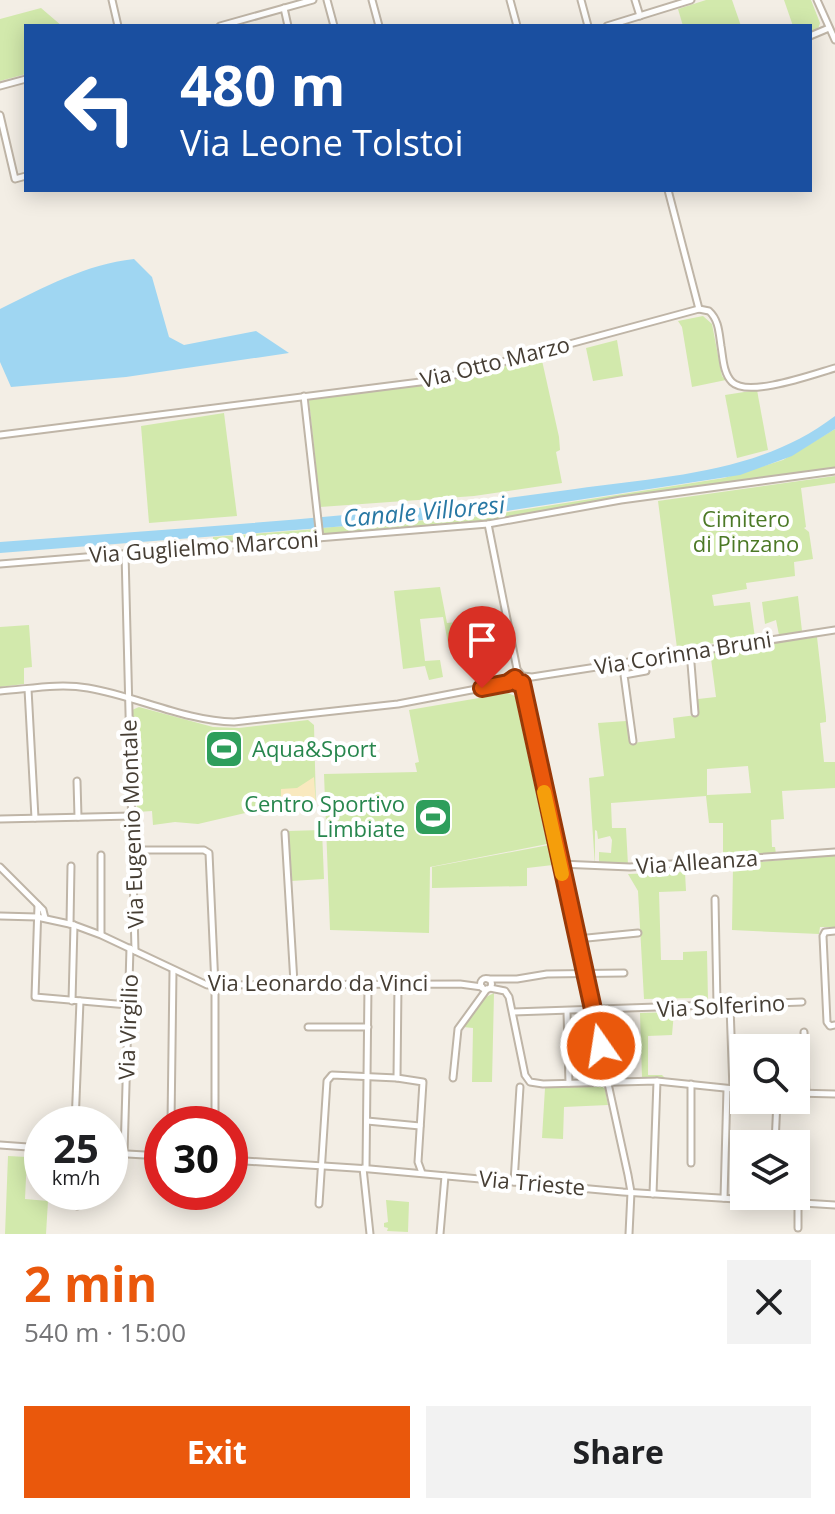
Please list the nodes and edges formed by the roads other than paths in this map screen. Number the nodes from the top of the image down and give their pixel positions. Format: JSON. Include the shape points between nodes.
{"nodes":[{"id":1,"x":112,"y":0,"type":"edge"},
{"id":2,"x":313,"y":0,"type":"edge"},
{"id":3,"x":327,"y":0,"type":"edge"},
{"id":4,"x":372,"y":0,"type":"edge"},
{"id":5,"x":510,"y":0,"type":"edge"},
{"id":6,"x":581,"y":0,"type":"edge"},
{"id":7,"x":635,"y":0,"type":"edge"},
{"id":8,"x":691,"y":0,"type":"edge"},
{"id":9,"x":817,"y":0,"type":"edge"},
{"id":10,"x":284,"y":8,"type":"junction"},
{"id":11,"x":640,"y":16,"type":"junction"},
{"id":12,"x":118,"y":24,"type":"edge"},
{"id":13,"x":228,"y":24,"type":"edge"},
{"id":14,"x":288,"y":24,"type":"edge"},
{"id":15,"x":333,"y":24,"type":"edge"},
{"id":16,"x":378,"y":24,"type":"edge"},
{"id":17,"x":516,"y":24,"type":"edge"},
{"id":18,"x":587,"y":24,"type":"edge"},
{"id":19,"x":614,"y":24,"type":"edge"},
{"id":20,"x":829,"y":28,"type":"junction"},
{"id":21,"x":812,"y":35,"type":"edge"},
{"id":22,"x":835,"y":40,"type":"edge"},
{"id":23,"x":24,"y":80,"type":"edge"},
{"id":24,"x":0,"y":86,"type":"edge"},
{"id":25,"x":0,"y":115,"type":"edge"},
{"id":26,"x":24,"y":177,"type":"edge"},
{"id":27,"x":669,"y":192,"type":"edge"},
{"id":28,"x":699,"y":309,"type":"junction"},
{"id":29,"x":835,"y":368,"type":"edge"},
{"id":30,"x":304,"y":396,"type":"junction"},
{"id":31,"x":0,"y":435,"type":"edge"},
{"id":32,"x":835,"y":471,"type":"edge"},
{"id":33,"x":488,"y":524,"type":"junction"},
{"id":34,"x":319,"y":535,"type":"junction"},
{"id":35,"x":125,"y":553,"type":"junction"},
{"id":36,"x":0,"y":564,"type":"edge"},
{"id":37,"x":834,"y":630,"type":"edge"},
{"id":38,"x":690,"y":651,"type":"junction"},
{"id":39,"x":645,"y":658,"type":"junction"},
{"id":40,"x":520,"y":681,"type":"junction"},
{"id":41,"x":28,"y":689,"type":"junction"},
{"id":42,"x":0,"y":691,"type":"edge"},
{"id":43,"x":129,"y":698,"type":"junction"},
{"id":44,"x":695,"y":713,"type":"dead end"},
{"id":45,"x":633,"y":741,"type":"dead end"},
{"id":46,"x":77,"y":781,"type":"dead end"},
{"id":47,"x":132,"y":816,"type":"junction"},
{"id":48,"x":78,"y":817,"type":"junction"},
{"id":49,"x":35,"y":818,"type":"junction"},
{"id":50,"x":0,"y":819,"type":"edge"},
{"id":51,"x":285,"y":833,"type":"dead end"},
{"id":52,"x":134,"y":850,"type":"junction"},
{"id":53,"x":835,"y":852,"type":"edge"},
{"id":54,"x":101,"y":855,"type":"dead end"},
{"id":55,"x":560,"y":864,"type":"junction"},
{"id":56,"x":71,"y":866,"type":"dead end"},
{"id":57,"x":0,"y":867,"type":"edge"},
{"id":58,"x":715,"y":899,"type":"dead end"},
{"id":59,"x":38,"y":905,"type":"junction"},
{"id":60,"x":0,"y":916,"type":"edge"},
{"id":61,"x":37,"y":917,"type":"junction"},
{"id":62,"x":45,"y":918,"type":"junction"},
{"id":63,"x":72,"y":924,"type":"junction"},
{"id":64,"x":835,"y":931,"type":"edge"},
{"id":65,"x":638,"y":933,"type":"dead end"},
{"id":66,"x":101,"y":935,"type":"junction"},
{"id":67,"x":577,"y":939,"type":"junction"},
{"id":68,"x":133,"y":949,"type":"junction"},
{"id":69,"x":173,"y":971,"type":"junction"},
{"id":70,"x":624,"y":973,"type":"dead end"},
{"id":71,"x":585,"y":974,"type":"junction"},
{"id":72,"x":294,"y":983,"type":"junction"},
{"id":73,"x":368,"y":985,"type":"junction"},
{"id":74,"x":398,"y":985,"type":"junction"},
{"id":75,"x":485,"y":985,"type":"junction"},
{"id":76,"x":215,"y":986,"type":"junction"},
{"id":77,"x":72,"y":1001,"type":"junction"},
{"id":78,"x":80,"y":1001,"type":"junction"},
{"id":79,"x":802,"y":1002,"type":"dead end"},
{"id":80,"x":128,"y":1005,"type":"junction"},
{"id":81,"x":717,"y":1005,"type":"junction"},
{"id":82,"x":730,"y":1006,"type":"junction"},
{"id":83,"x":593,"y":1011,"type":"junction"},
{"id":84,"x":513,"y":1012,"type":"junction"},
{"id":85,"x":567,"y":1012,"type":"junction"},
{"id":86,"x":835,"y":1025,"type":"edge"},
{"id":87,"x":308,"y":1027,"type":"dead end"},
{"id":88,"x":368,"y":1027,"type":"junction"},
{"id":89,"x":730,"y":1034,"type":"edge"},
{"id":90,"x":368,"y":1076,"type":"junction"},
{"id":91,"x":397,"y":1078,"type":"junction"},
{"id":92,"x":453,"y":1078,"type":"dead end"},
{"id":93,"x":657,"y":1081,"type":"junction"},
{"id":94,"x":609,"y":1082,"type":"junction"},
{"id":95,"x":569,"y":1083,"type":"junction"},
{"id":96,"x":691,"y":1084,"type":"junction"},
{"id":97,"x":520,"y":1087,"type":"dead end"},
{"id":98,"x":730,"y":1089,"type":"joint"},
{"id":99,"x":810,"y":1093,"type":"edge"},
{"id":100,"x":835,"y":1094,"type":"edge"},
{"id":101,"x":76,"y":1106,"type":"edge"},
{"id":102,"x":125,"y":1106,"type":"edge"},
{"id":103,"x":171,"y":1106,"type":"edge"},
{"id":104,"x":215,"y":1106,"type":"edge"},
{"id":105,"x":367,"y":1121,"type":"junction"},
{"id":106,"x":420,"y":1126,"type":"junction"},
{"id":107,"x":0,"y":1145,"type":"edge"},
{"id":108,"x":24,"y":1147,"type":"edge"},
{"id":109,"x":248,"y":1161,"type":"edge"},
{"id":110,"x":418,"y":1162,"type":"junction"},
{"id":111,"x":691,"y":1163,"type":"dead end"},
{"id":112,"x":322,"y":1166,"type":"junction"},
{"id":113,"x":364,"y":1168,"type":"junction"},
{"id":114,"x":412,"y":1173,"type":"junction"},
{"id":115,"x":422,"y":1173,"type":"junction"},
{"id":116,"x":445,"y":1176,"type":"junction"},
{"id":117,"x":514,"y":1182,"type":"junction"},
{"id":118,"x":631,"y":1192,"type":"junction"},
{"id":119,"x":653,"y":1194,"type":"junction"},
{"id":120,"x":724,"y":1198,"type":"junction"},
{"id":121,"x":730,"y":1198,"type":"edge"},
{"id":122,"x":810,"y":1203,"type":"edge"},
{"id":123,"x":319,"y":1204,"type":"dead end"},
{"id":124,"x":835,"y":1205,"type":"edge"},
{"id":125,"x":798,"y":1210,"type":"edge"},
{"id":126,"x":798,"y":1228,"type":"dead end"},
{"id":127,"x":370,"y":1234,"type":"edge"},
{"id":128,"x":440,"y":1234,"type":"edge"},
{"id":129,"x":629,"y":1234,"type":"edge"}],
"edges":[{"from":1,"to":12,"type":"street"},
{"from":2,"to":10,"type":"street"},
{"from":3,"to":15,"type":"street"},
{"from":4,"to":16,"type":"street"},
{"from":5,"to":17,"type":"street"},
{"from":6,"to":18,"type":"street"},
{"from":7,"to":11,"type":"street"},
{"from":8,"to":11,"type":"street"},
{"from":9,"to":20,"type":"street"},
{"from":10,"to":13,"type":"street"},
{"from":10,"to":14,"type":"street"},
{"from":11,"to":19,"type":"street"},
{"from":20,"to":21,"type":"street"},
{"from":20,"to":22,"type":"street"},
{"from":23,"to":24,"type":"street"},
{"from":25,"to":26,"type":"street","via":[[15,179]]},
{"from":27,"to":28,"type":"street"},
{"from":28,"to":29,"type":"street","via":[[716,320],[726,371],[738,386],[773,385]]},
{"from":28,"to":30,"type":"street","name":"Via Otto Marzo","via":[[445,378]]},
{"from":30,"to":31,"type":"street","name":"Via Otto Marzo"},
{"from":30,"to":34,"type":"street"},
{"from":32,"to":33,"type":"street","name":"Via Guglielmo Marconi"},
{"from":33,"to":34,"type":"street","name":"Via Guglielmo Marconi"},
{"from":33,"to":40,"type":"street"},
{"from":34,"to":35,"type":"street","name":"Via Guglielmo Marconi"},
{"from":35,"to":36,"type":"street","name":"Via Guglielmo Marconi"},
{"from":35,"to":43,"type":"street","name":"Via Eugenio Montale"},
{"from":37,"to":38,"type":"street","name":"Via Corinna Bruni"},
{"from":38,"to":39,"type":"street","name":"Via Corinna Bruni"},
{"from":38,"to":44,"type":"street"},
{"from":39,"to":40,"type":"street","name":"Via Corinna Bruni"},
{"from":39,"to":45,"type":"street","via":[[646,671],[624,675]]},
{"from":40,"to":43,"type":"street","via":[[398,704],[234,722]]},
{"from":40,"to":55,"type":"street"},
{"from":41,"to":42,"type":"street"},
{"from":41,"to":43,"type":"street","via":[[76,686]]},
{"from":41,"to":49,"type":"street"},
{"from":43,"to":47,"type":"street","name":"Via Eugenio Montale"},
{"from":46,"to":48,"type":"street"},
{"from":47,"to":48,"type":"street"},
{"from":47,"to":52,"type":"street","name":"Via Eugenio Montale"},
{"from":48,"to":49,"type":"street"},
{"from":49,"to":50,"type":"street"},
{"from":51,"to":72,"type":"street"},
{"from":52,"to":68,"type":"street","name":"Via Eugenio Montale"},
{"from":52,"to":76,"type":"street","via":[[208,852]]},
{"from":53,"to":55,"type":"street","name":"Via Alleanza","via":[[630,867]]},
{"from":54,"to":66,"type":"street"},
{"from":55,"to":67,"type":"street"},
{"from":56,"to":63,"type":"street"},
{"from":57,"to":59,"type":"street"},
{"from":58,"to":81,"type":"street"},
{"from":59,"to":61,"type":"street"},
{"from":59,"to":62,"type":"street"},
{"from":60,"to":61,"type":"street","name":"Via Leonardo da Vinci"},
{"from":61,"to":62,"type":"street","name":"Via Leonardo da Vinci"},
{"from":61,"to":77,"type":"street","via":[[35,997]]},
{"from":62,"to":63,"type":"street","name":"Via Leonardo da Vinci"},
{"from":63,"to":66,"type":"street","name":"Via Leonardo da Vinci"},
{"from":63,"to":77,"type":"street"},
{"from":64,"to":86,"type":"street","via":[[825,932],[827,1022]]},
{"from":65,"to":67,"type":"street"},
{"from":66,"to":68,"type":"street","name":"Via Leonardo da Vinci"},
{"from":67,"to":71,"type":"street"},
{"from":68,"to":69,"type":"street","name":"Via Leonardo da Vinci"},
{"from":68,"to":80,"type":"street","name":"Via Virgilio"},
{"from":69,"to":76,"type":"street","name":"Via Leonardo da Vinci"},
{"from":69,"to":103,"type":"street"},
{"from":70,"to":71,"type":"street","name":"Via Leonardo da Vinci"},
{"from":71,"to":75,"type":"street","name":"Via Leonardo da Vinci","via":[[547,974]]},
{"from":71,"to":83,"type":"street"},
{"from":72,"to":73,"type":"street","name":"Via Leonardo da Vinci"},
{"from":72,"to":76,"type":"street","name":"Via Leonardo da Vinci"},
{"from":73,"to":74,"type":"street","name":"Via Leonardo da Vinci"},
{"from":73,"to":88,"type":"street"},
{"from":74,"to":75,"type":"street","name":"Via Leonardo da Vinci"},
{"from":74,"to":91,"type":"street"},
{"from":75,"to":84,"type":"street","via":[[507,992]]},
{"from":75,"to":92,"type":"street","via":[[458,1029]]},
{"from":76,"to":104,"type":"street"},
{"from":77,"to":78,"type":"street"},
{"from":78,"to":80,"type":"street"},
{"from":78,"to":101,"type":"street"},
{"from":79,"to":82,"type":"street","name":"Via Solferino"},
{"from":80,"to":102,"type":"street","name":"Via Virgilio"},
{"from":81,"to":82,"type":"street","name":"Via Solferino"},
{"from":81,"to":83,"type":"street","name":"Via Solferino"},
{"from":82,"to":89,"type":"street"},
{"from":83,"to":85,"type":"street","name":"Via Solferino"},
{"from":83,"to":94,"type":"street"},
{"from":84,"to":85,"type":"street","name":"Via Solferino"},
{"from":84,"to":95,"type":"street","via":[[528,1081]]},
{"from":85,"to":95,"type":"street"},
{"from":87,"to":88,"type":"street"},
{"from":88,"to":90,"type":"street"},
{"from":90,"to":91,"type":"street"},
{"from":90,"to":105,"type":"street"},
{"from":90,"to":112,"type":"street","via":[[327,1079]]},
{"from":91,"to":106,"type":"street","via":[[424,1084]]},
{"from":93,"to":94,"type":"street"},
{"from":93,"to":96,"type":"street"},
{"from":93,"to":119,"type":"street"},
{"from":94,"to":95,"type":"street"},
{"from":94,"to":118,"type":"street"},
{"from":96,"to":98,"type":"street"},
{"from":96,"to":111,"type":"street"},
{"from":97,"to":117,"type":"street"},
{"from":98,"to":120,"type":"street"},
{"from":99,"to":100,"type":"street"},
{"from":105,"to":106,"type":"street"},
{"from":105,"to":113,"type":"street"},
{"from":106,"to":110,"type":"street"},
{"from":107,"to":108,"type":"street"},
{"from":109,"to":112,"type":"street","name":"Via Trieste"},
{"from":110,"to":114,"type":"street"},
{"from":110,"to":115,"type":"street"},
{"from":112,"to":113,"type":"street","name":"Via Trieste"},
{"from":112,"to":123,"type":"street"},
{"from":113,"to":114,"type":"street","name":"Via Trieste"},
{"from":113,"to":127,"type":"street"},
{"from":114,"to":115,"type":"street","name":"Via Trieste"},
{"from":115,"to":116,"type":"street","name":"Via Trieste"},
{"from":116,"to":117,"type":"street","name":"Via Trieste"},
{"from":116,"to":128,"type":"street"},
{"from":117,"to":118,"type":"street","name":"Via Trieste"},
{"from":118,"to":119,"type":"street","name":"Via Trieste"},
{"from":118,"to":129,"type":"street"},
{"from":119,"to":120,"type":"street","name":"Via Trieste"},
{"from":120,"to":121,"type":"street","name":"Via Trieste"},
{"from":122,"to":124,"type":"street","name":"Via Trieste"},
{"from":125,"to":126,"type":"street"}]}
